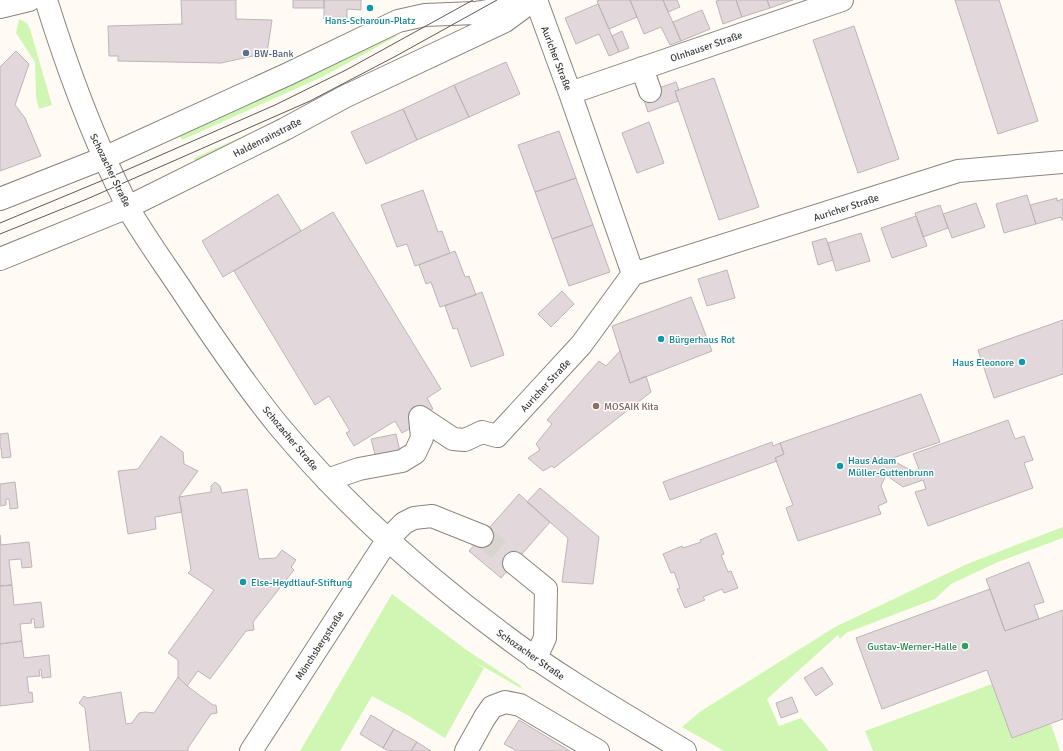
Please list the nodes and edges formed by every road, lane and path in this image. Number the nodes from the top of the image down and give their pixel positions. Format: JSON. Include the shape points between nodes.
{"nodes":[{"id":1,"x":29,"y":0,"type":"edge"},
{"id":2,"x":46,"y":0,"type":"edge"},
{"id":3,"x":842,"y":0,"type":"edge"},
{"id":4,"x":534,"y":1,"type":"edge"},
{"id":5,"x":0,"y":7,"type":"edge"},
{"id":6,"x":642,"y":68,"type":"junction"},
{"id":7,"x":650,"y":91,"type":"dead end"},
{"id":8,"x":570,"y":93,"type":"junction"},
{"id":9,"x":104,"y":158,"type":"junction"},
{"id":10,"x":1063,"y":162,"type":"edge"},
{"id":11,"x":0,"y":199,"type":"edge"},
{"id":12,"x":128,"y":207,"type":"junction"},
{"id":13,"x":0,"y":259,"type":"edge"},
{"id":14,"x":633,"y":274,"type":"junction"},
{"id":15,"x":327,"y":480,"type":"junction"},
{"id":16,"x":482,"y":536,"type":"tunnel mouth"},
{"id":17,"x":388,"y":539,"type":"junction"},
{"id":18,"x":514,"y":563,"type":"tunnel mouth"},
{"id":19,"x":535,"y":659,"type":"junction"},
{"id":20,"x":683,"y":750,"type":"edge"},
{"id":21,"x":251,"y":751,"type":"edge"},
{"id":22,"x":466,"y":751,"type":"edge"},
{"id":23,"x":598,"y":751,"type":"edge"}],
"edges":[{"from":1,"to":5,"type":"street"},
{"from":2,"to":9,"type":"street","name":"Schozacher Straße","via":[[74,85]]},
{"from":3,"to":6,"type":"street","name":"Olnhauser Straße"},
{"from":4,"to":8,"type":"street","name":"Auricher Straße"},
{"from":4,"to":9,"type":"street","via":[[475,13],[425,15],[398,21]]},
{"from":4,"to":12,"type":"street","name":"Haldenrainstraße","via":[[505,21],[344,97]]},
{"from":6,"to":7,"type":"street"},
{"from":6,"to":8,"type":"street","name":"Olnhauser Straße"},
{"from":8,"to":14,"type":"street","name":"Auricher Straße"},
{"from":9,"to":11,"type":"street"},
{"from":9,"to":12,"type":"street","name":"Schozacher Straße"},
{"from":10,"to":14,"type":"street","name":"Auricher Straße","via":[[958,171]]},
{"from":12,"to":13,"type":"street","name":"Haldenrainstraße"},
{"from":12,"to":15,"type":"street","name":"Schozacher Straße","via":[[234,368]]},
{"from":14,"to":15,"type":"street","name":"Auricher Straße","via":[[581,345],[497,436],[482,432],[465,440],[453,439],[420,417],[422,438],[415,453],[402,461],[359,469]]},
{"from":15,"to":17,"type":"street","name":"Schozacher Straße"},
{"from":16,"to":17,"type":"street","name":"Mönchsbergstraße","via":[[432,516],[414,518],[404,523]]},
{"from":17,"to":19,"type":"street","name":"Schozacher Straße","via":[[424,572]]},
{"from":17,"to":21,"type":"street","name":"Mönchsbergstraße"},
{"from":18,"to":19,"type":"street","via":[[546,589],[546,638]]},
{"from":19,"to":20,"type":"street","name":"Schozacher Straße"},
{"from":22,"to":23,"type":"street","via":[[492,707],[505,702],[520,705]]}]}
